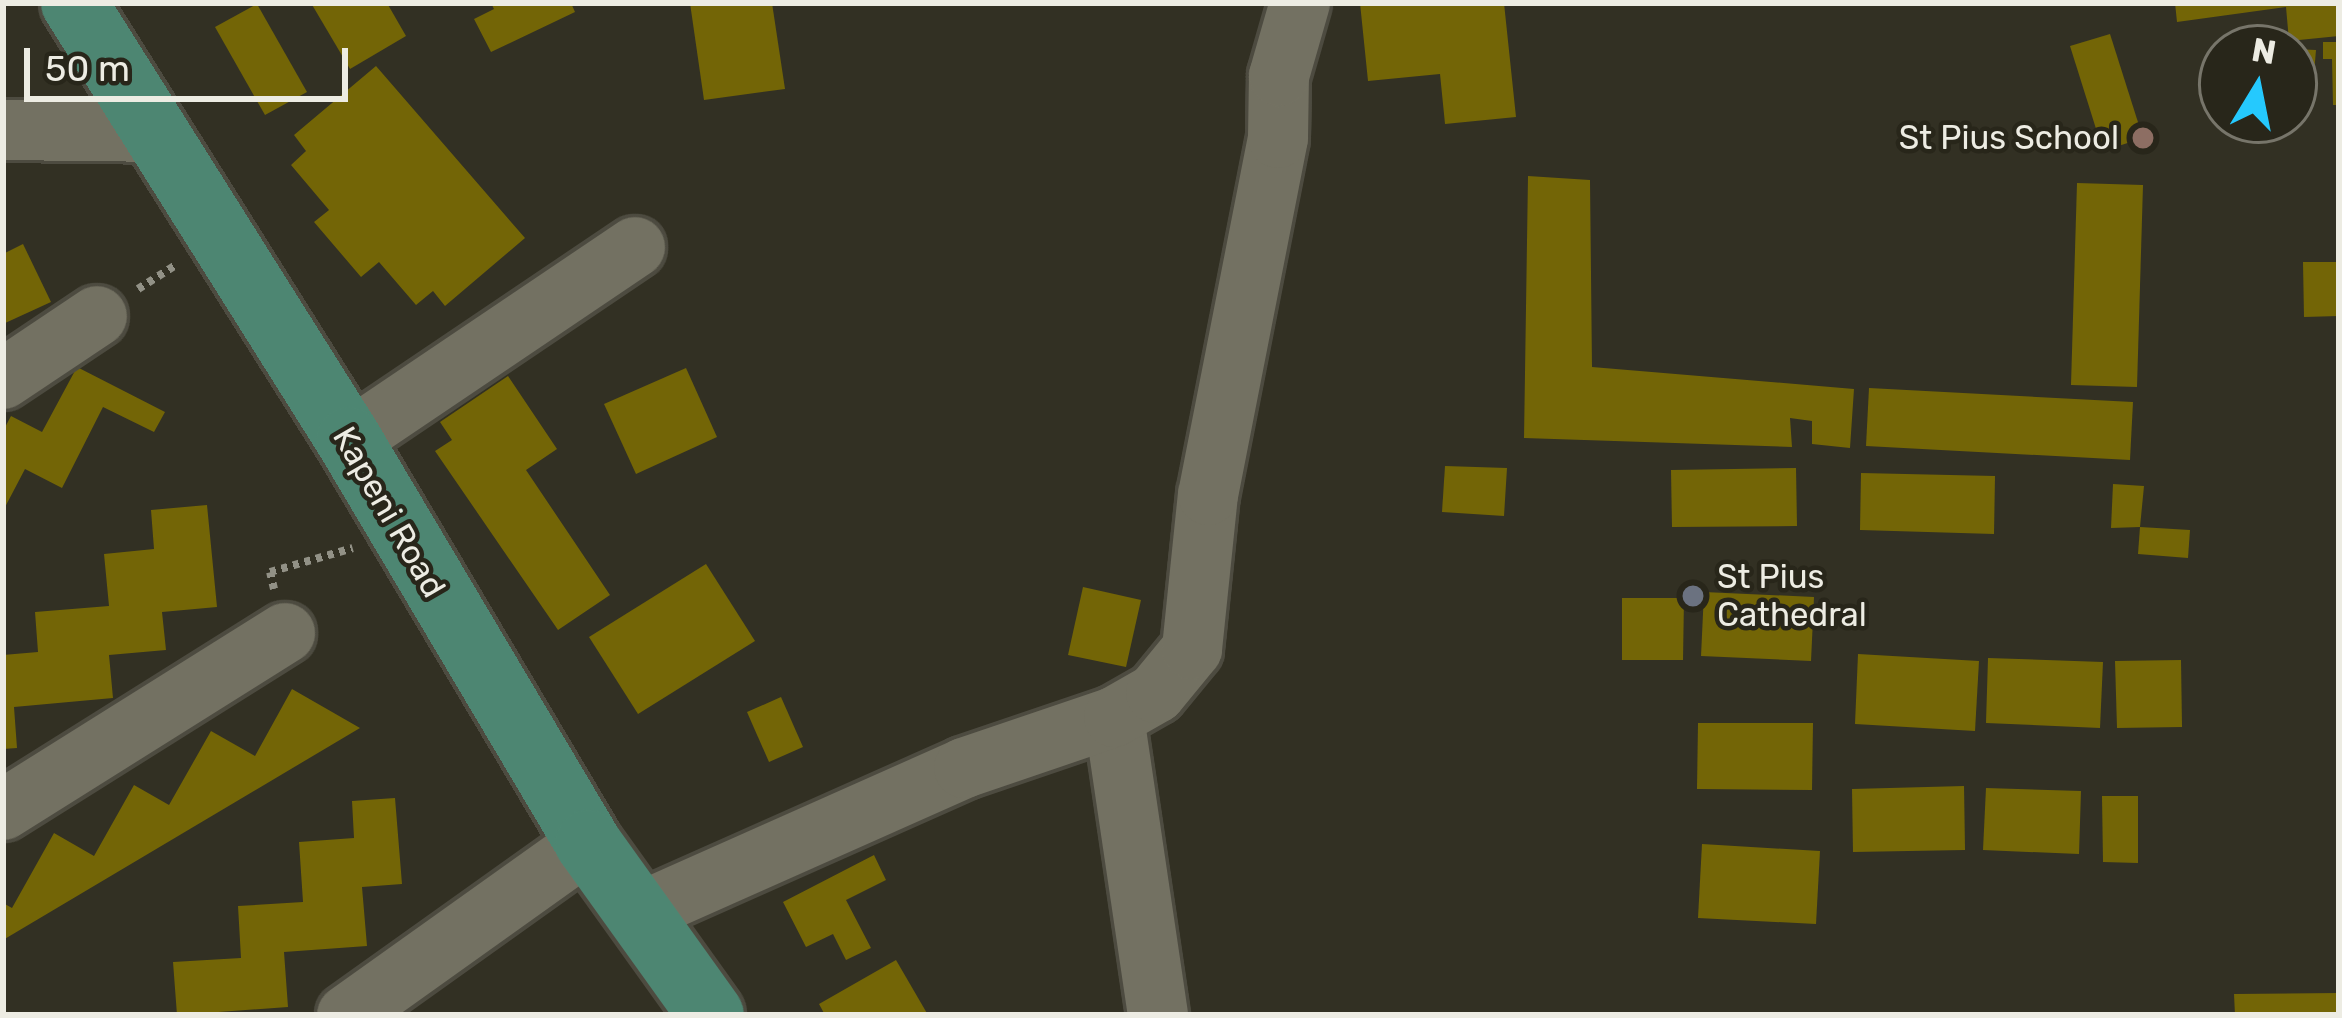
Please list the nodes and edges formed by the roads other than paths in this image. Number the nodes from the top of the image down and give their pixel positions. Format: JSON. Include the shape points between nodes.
{"nodes":[{"id":1,"x":74,"y":3,"type":"edge"},
{"id":2,"x":1300,"y":3,"type":"edge"},
{"id":3,"x":3,"y":130,"type":"edge"},
{"id":4,"x":158,"y":132,"type":"junction"},
{"id":5,"x":635,"y":247,"type":"dead end"},
{"id":6,"x":97,"y":316,"type":"road end"},
{"id":7,"x":3,"y":379,"type":"edge"},
{"id":8,"x":349,"y":440,"type":"junction"},
{"id":9,"x":285,"y":632,"type":"road end"},
{"id":10,"x":1114,"y":717,"type":"junction"},
{"id":11,"x":3,"y":810,"type":"edge"},
{"id":12,"x":588,"y":843,"type":"junction"},
{"id":13,"x":643,"y":910,"type":"junction"},
{"id":14,"x":347,"y":1015,"type":"edge"},
{"id":15,"x":711,"y":1015,"type":"edge"},
{"id":16,"x":1158,"y":1015,"type":"edge"}],
"edges":[{"from":1,"to":4,"type":"main road","name":"Kapeni Road"},
{"from":2,"to":10,"type":"street","via":[[1279,76],[1278,138],[1208,495],[1192,649],[1156,693]]},
{"from":3,"to":4,"type":"street"},
{"from":4,"to":8,"type":"main road","name":"Kapeni Road"},
{"from":5,"to":8,"type":"street"},
{"from":6,"to":7,"type":"street"},
{"from":8,"to":12,"type":"main road","name":"Kapeni Road"},
{"from":9,"to":11,"type":"street"},
{"from":10,"to":13,"type":"street","via":[[964,768]]},
{"from":10,"to":16,"type":"street"},
{"from":12,"to":13,"type":"main road","name":"Kapeni Road"},
{"from":12,"to":14,"type":"street"},
{"from":13,"to":15,"type":"main road","name":"Kapeni Road"}]}
